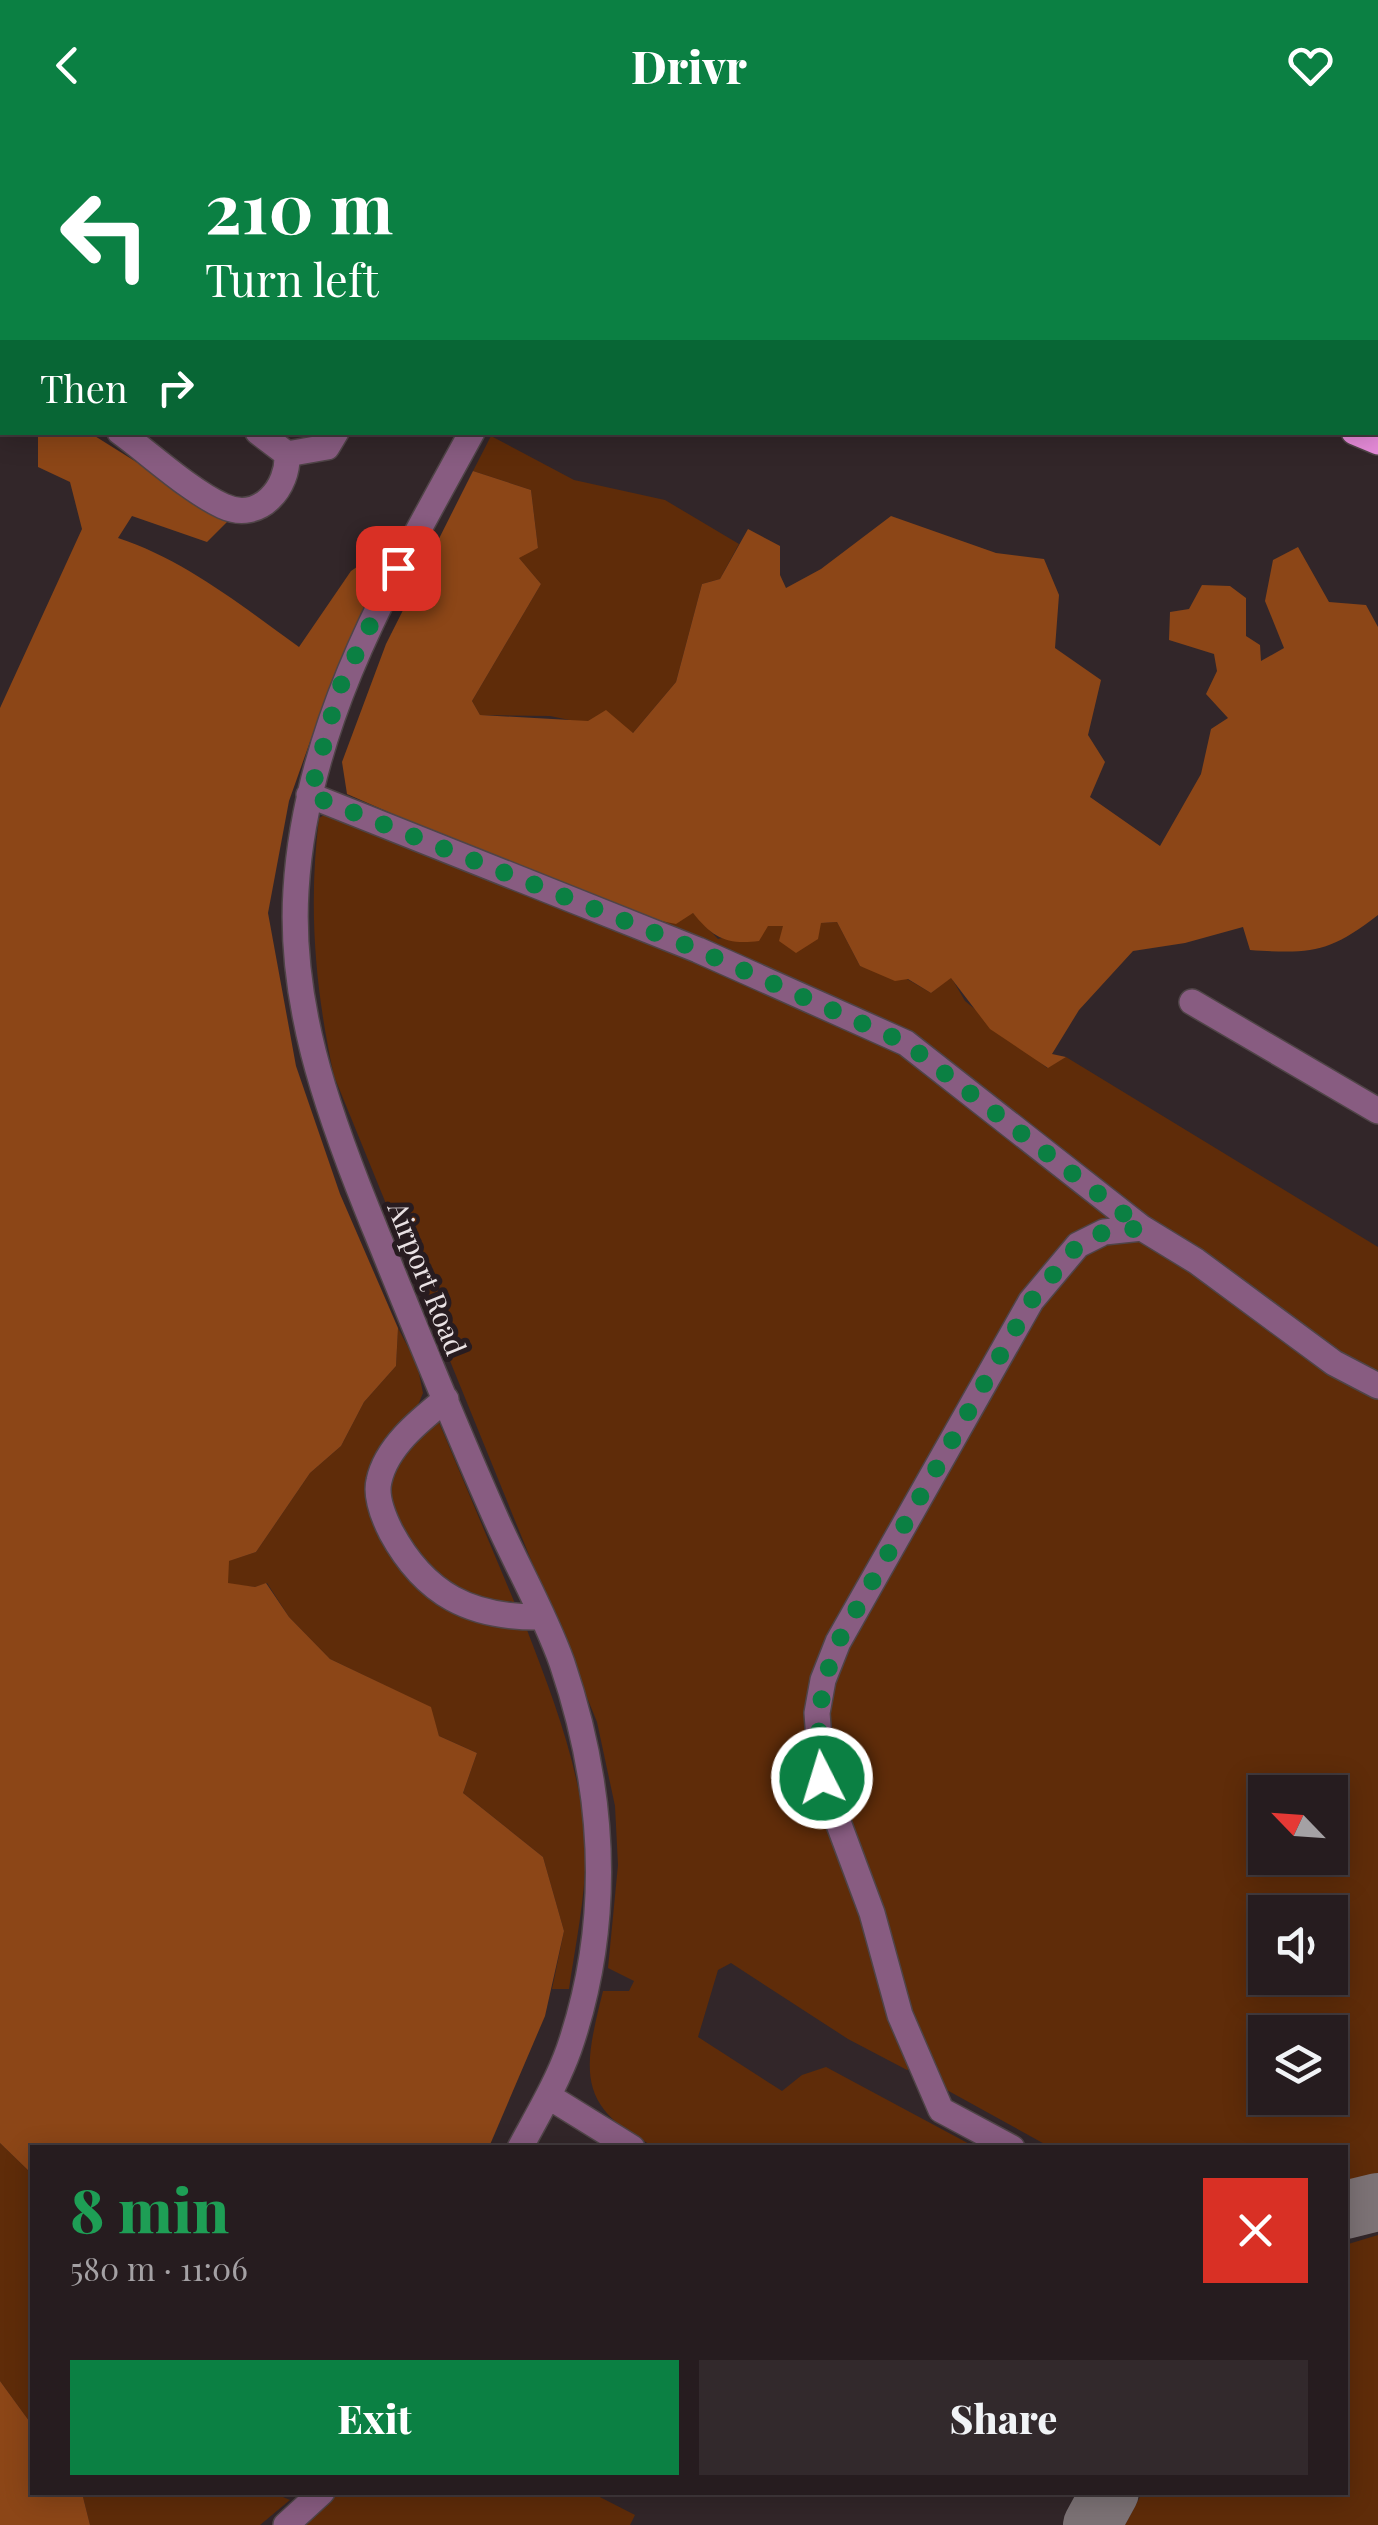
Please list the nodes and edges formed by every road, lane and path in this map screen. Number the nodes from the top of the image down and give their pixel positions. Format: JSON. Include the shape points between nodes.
{"nodes":[{"id":1,"x":124,"y":435,"type":"edge"},
{"id":2,"x":262,"y":435,"type":"edge"},
{"id":3,"x":334,"y":435,"type":"edge"},
{"id":4,"x":470,"y":435,"type":"edge"},
{"id":5,"x":287,"y":454,"type":"junction"},
{"id":6,"x":310,"y":795,"type":"junction"},
{"id":7,"x":1192,"y":1002,"type":"dead end"},
{"id":8,"x":1378,"y":1111,"type":"edge"},
{"id":9,"x":1142,"y":1228,"type":"junction"},
{"id":10,"x":1378,"y":1386,"type":"edge"},
{"id":11,"x":446,"y":1399,"type":"junction"},
{"id":12,"x":541,"y":1617,"type":"junction"},
{"id":13,"x":548,"y":2096,"type":"junction"},
{"id":14,"x":522,"y":2145,"type":"edge"},
{"id":15,"x":627,"y":2145,"type":"edge"},
{"id":16,"x":1006,"y":2145,"type":"edge"},
{"id":17,"x":319,"y":2495,"type":"edge"},
{"id":18,"x":286,"y":2525,"type":"edge"}],
"edges":[{"from":1,"to":5,"type":"street","via":[[224,507],[250,508],[272,499],[288,475]]},
{"from":2,"to":5,"type":"street"},
{"from":3,"to":5,"type":"street","via":[[327,448]]},
{"from":4,"to":6,"type":"street","name":"Airport Road","via":[[339,689]]},
{"from":6,"to":9,"type":"street","via":[[698,950],[906,1043]]},
{"from":6,"to":11,"type":"street","name":"Airport Road","via":[[296,888],[301,1004],[331,1120]]},
{"from":7,"to":8,"type":"street"},
{"from":9,"to":10,"type":"street","via":[[1334,1363]]},
{"from":9,"to":16,"type":"street","via":[[1104,1232],[1078,1245],[1031,1301],[838,1642],[817,1712],[822,1778],[872,1913],[900,2015],[941,2110]]},
{"from":11,"to":12,"type":"street","name":"Airport Road"},
{"from":11,"to":12,"type":"street","via":[[392,1453],[378,1483],[383,1516],[431,1587],[499,1618]]},
{"from":12,"to":13,"type":"street","name":"Airport Road","via":[[585,1743],[602,1865],[589,1978]]},
{"from":13,"to":14,"type":"street","name":"Airport Road"},
{"from":13,"to":15,"type":"street"},
{"from":17,"to":18,"type":"street"}]}
